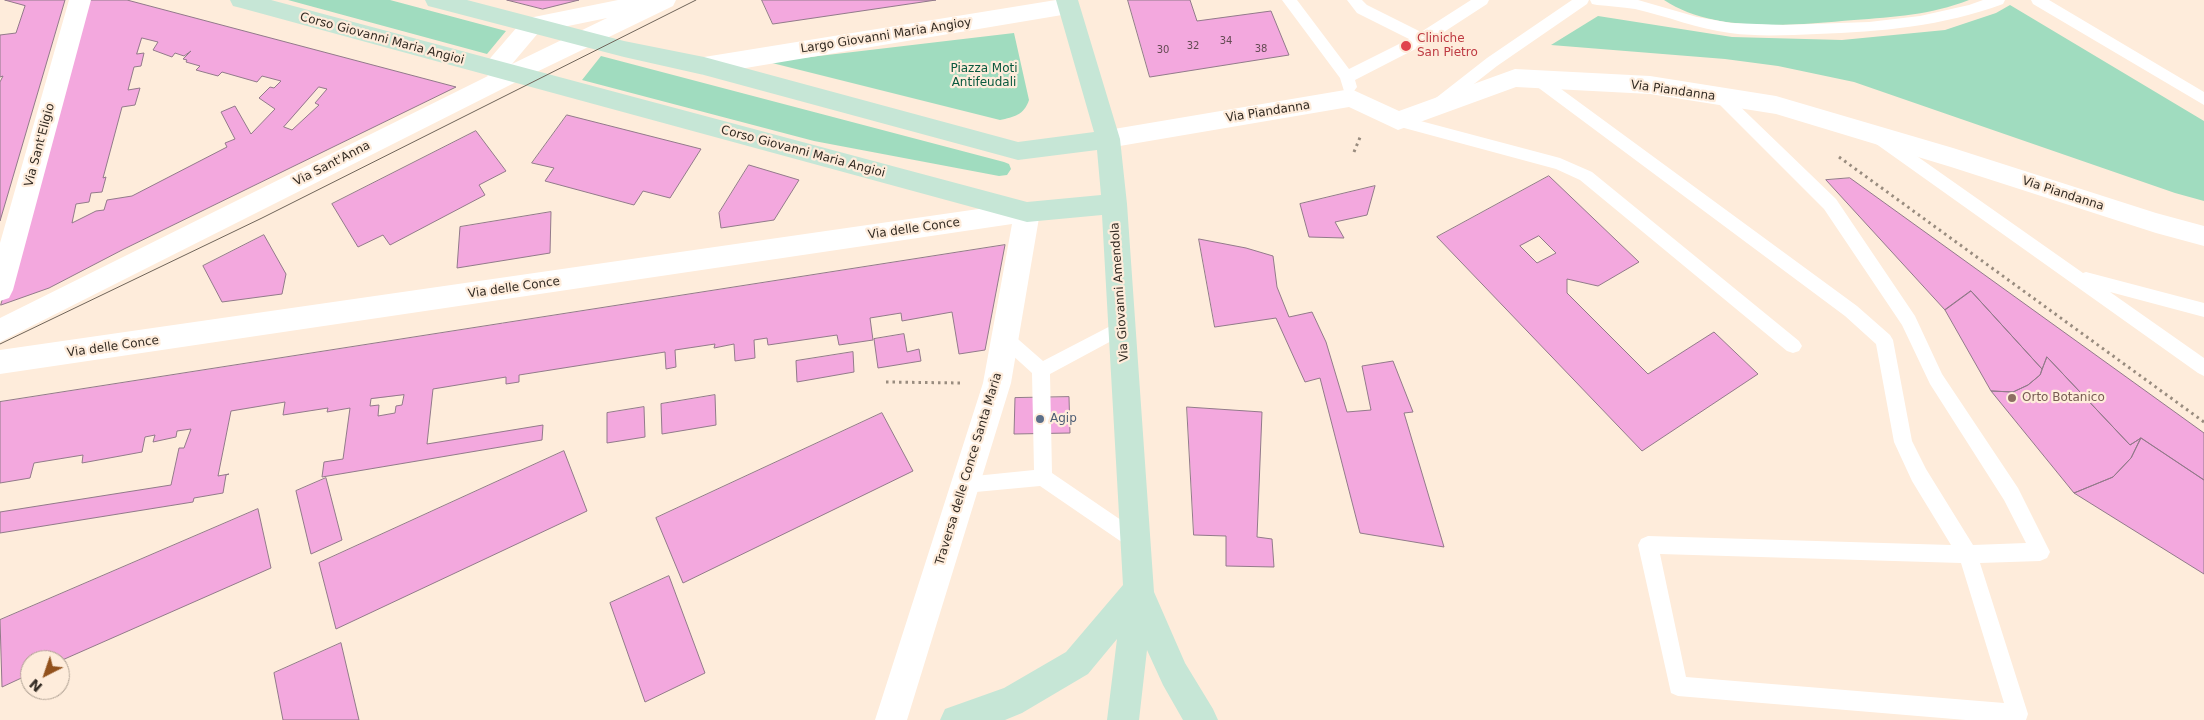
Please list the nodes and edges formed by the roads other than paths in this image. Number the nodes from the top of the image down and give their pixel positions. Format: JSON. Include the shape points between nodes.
{"nodes":[{"id":1,"x":80,"y":0,"type":"edge"},
{"id":2,"x":241,"y":0,"type":"edge"},
{"id":3,"x":436,"y":0,"type":"edge"},
{"id":4,"x":657,"y":0,"type":"edge"},
{"id":5,"x":665,"y":0,"type":"edge"},
{"id":6,"x":1289,"y":0,"type":"edge"},
{"id":7,"x":1354,"y":0,"type":"edge"},
{"id":8,"x":1482,"y":0,"type":"edge"},
{"id":9,"x":1590,"y":0,"type":"edge"},
{"id":10,"x":1596,"y":0,"type":"edge"},
{"id":11,"x":1998,"y":0,"type":"edge"},
{"id":12,"x":2038,"y":0,"type":"edge"},
{"id":13,"x":1067,"y":3,"type":"edge"},
{"id":14,"x":1579,"y":3,"type":"edge"},
{"id":15,"x":532,"y":25,"type":"junction"},
{"id":16,"x":584,"y":39,"type":"junction"},
{"id":17,"x":1422,"y":39,"type":"junction"},
{"id":18,"x":704,"y":66,"type":"junction"},
{"id":19,"x":503,"y":71,"type":"junction"},
{"id":20,"x":1537,"y":80,"type":"junction"},
{"id":21,"x":1349,"y":88,"type":"junction"},
{"id":22,"x":1721,"y":97,"type":"junction"},
{"id":23,"x":2204,"y":100,"type":"edge"},
{"id":24,"x":1433,"y":108,"type":"junction"},
{"id":25,"x":1398,"y":121,"type":"junction"},
{"id":26,"x":1875,"y":135,"type":"junction"},
{"id":27,"x":1108,"y":139,"type":"junction"},
{"id":28,"x":1114,"y":204,"type":"junction"},
{"id":29,"x":1027,"y":212,"type":"junction"},
{"id":30,"x":2204,"y":236,"type":"edge"},
{"id":31,"x":2076,"y":277,"type":"junction"},
{"id":32,"x":0,"y":290,"type":"edge"},
{"id":33,"x":2204,"y":310,"type":"edge"},
{"id":34,"x":1122,"y":327,"type":"junction"},
{"id":35,"x":0,"y":331,"type":"edge"},
{"id":36,"x":1005,"y":338,"type":"junction"},
{"id":37,"x":1793,"y":346,"type":"dead end"},
{"id":38,"x":0,"y":362,"type":"edge"},
{"id":39,"x":2204,"y":368,"type":"edge"},
{"id":40,"x":1041,"y":370,"type":"junction"},
{"id":41,"x":1042,"y":477,"type":"junction"},
{"id":42,"x":965,"y":485,"type":"junction"},
{"id":43,"x":1136,"y":541,"type":"junction"},
{"id":44,"x":1968,"y":554,"type":"junction"},
{"id":45,"x":1139,"y":590,"type":"junction"},
{"id":46,"x":891,"y":720,"type":"edge"},
{"id":47,"x":956,"y":720,"type":"edge"},
{"id":48,"x":1123,"y":720,"type":"edge"},
{"id":49,"x":1202,"y":720,"type":"edge"}],
"edges":[{"from":1,"to":32,"type":"street","name":"Via Sant'Eligio"},
{"from":2,"to":19,"type":"street","name":"Corso Giovanni Maria Angioi"},
{"from":3,"to":15,"type":"street"},
{"from":4,"to":15,"type":"street"},
{"from":5,"to":16,"type":"street","name":"Via Sant'Anna"},
{"from":6,"to":21,"type":"lane"},
{"from":7,"to":17,"type":"lane","via":[[1362,9]]},
{"from":8,"to":17,"type":"lane"},
{"from":9,"to":14,"type":"lane"},
{"from":10,"to":11,"type":"lane","via":[[1634,4],[1731,28],[1783,30],[1868,27],[1920,21],[1971,10]]},
{"from":12,"to":23,"type":"lane"},
{"from":13,"to":18,"type":"street","name":"Largo Giovanni Maria Angioy"},
{"from":13,"to":27,"type":"street","name":"Via Giovanni Amendola"},
{"from":14,"to":24,"type":"lane","via":[[1492,62]]},
{"from":15,"to":16,"type":"street"},
{"from":15,"to":19,"type":"street"},
{"from":16,"to":18,"type":"street"},
{"from":16,"to":19,"type":"street","name":"Via Sant'Anna"},
{"from":17,"to":21,"type":"lane"},
{"from":18,"to":27,"type":"street","via":[[1018,152]]},
{"from":19,"to":29,"type":"street","name":"Corso Giovanni Maria Angioi"},
{"from":19,"to":35,"type":"street","name":"Via Sant'Anna"},
{"from":20,"to":22,"type":"street","name":"Via Piandanna","via":[[1650,85]]},
{"from":20,"to":24,"type":"street","name":"Via Piandanna","via":[[1514,78]]},
{"from":20,"to":44,"type":"lane","via":[[1852,311],[1884,340],[1903,442],[1919,475]]},
{"from":21,"to":25,"type":"street"},
{"from":21,"to":27,"type":"street","name":"Via Piandanna"},
{"from":22,"to":26,"type":"street","name":"Via Piandanna","via":[[1776,105]]},
{"from":22,"to":44,"type":"lane","via":[[1830,204],[1909,321],[1936,379],[2011,494],[2040,552]]},
{"from":24,"to":25,"type":"street","name":"Via Piandanna"},
{"from":25,"to":37,"type":"lane","via":[[1560,164],[1586,176]]},
{"from":26,"to":30,"type":"street","name":"Via Piandanna"},
{"from":26,"to":31,"type":"lane"},
{"from":27,"to":28,"type":"street","name":"Via Giovanni Amendola"},
{"from":28,"to":29,"type":"street","name":"Corso Giovanni Maria Angioi"},
{"from":28,"to":34,"type":"street","name":"Via Giovanni Amendola"},
{"from":29,"to":36,"type":"street","name":"Traversa delle Conce Santa Maria"},
{"from":29,"to":38,"type":"street","name":"Via delle Conce"},
{"from":31,"to":33,"type":"lane"},
{"from":31,"to":39,"type":"lane"},
{"from":34,"to":40,"type":"lane"},
{"from":34,"to":43,"type":"street","name":"Via Giovanni Amendola"},
{"from":36,"to":40,"type":"lane"},
{"from":36,"to":42,"type":"street","name":"Traversa delle Conce Santa Maria","via":[[997,383]]},
{"from":40,"to":41,"type":"lane"},
{"from":41,"to":42,"type":"lane"},
{"from":41,"to":43,"type":"lane"},
{"from":42,"to":46,"type":"street","name":"Traversa delle Conce Santa Maria"},
{"from":43,"to":45,"type":"street","name":"Via Giovanni Amendola"},
{"from":44,"to":44,"type":"lane","via":[[1918,552],[1648,545],[1678,686],[2018,714]]},
{"from":45,"to":47,"type":"street","via":[[1077,664],[1011,702]]},
{"from":45,"to":48,"type":"street","name":"Via Giovanni Amendola"},
{"from":45,"to":49,"type":"street","name":"Via Giovanni Amendola","via":[[1167,661],[1189,703]]}]}
